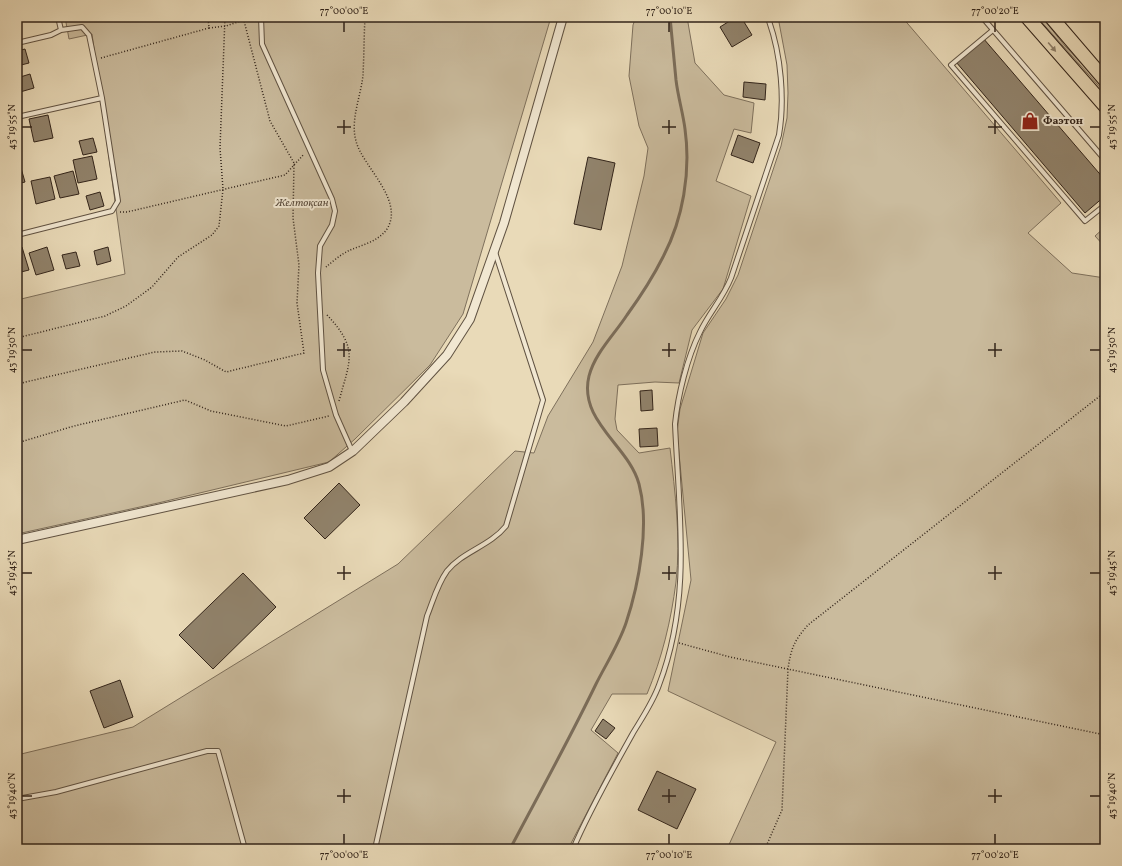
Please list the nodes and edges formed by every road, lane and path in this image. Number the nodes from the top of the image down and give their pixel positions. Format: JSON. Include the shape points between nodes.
{"nodes":[{"id":1,"x":58,"y":17,"type":"edge"},
{"id":2,"x":208,"y":17,"type":"edge"},
{"id":3,"x":225,"y":17,"type":"edge"},
{"id":4,"x":244,"y":17,"type":"edge"},
{"id":5,"x":252,"y":17,"type":"edge"},
{"id":6,"x":261,"y":17,"type":"edge"},
{"id":7,"x":365,"y":17,"type":"edge"},
{"id":8,"x":563,"y":17,"type":"edge"},
{"id":9,"x":982,"y":17,"type":"edge"},
{"id":10,"x":1027,"y":17,"type":"edge"},
{"id":11,"x":1051,"y":17,"type":"edge"},
{"id":12,"x":244,"y":21,"type":"junction"},
{"id":13,"x":769,"y":21,"type":"dead end"},
{"id":14,"x":226,"y":26,"type":"junction"},
{"id":15,"x":208,"y":28,"type":"junction"},
{"id":16,"x":61,"y":30,"type":"junction"},
{"id":17,"x":993,"y":30,"type":"junction"},
{"id":18,"x":17,"y":43,"type":"edge"},
{"id":19,"x":95,"y":60,"type":"junction"},
{"id":20,"x":1105,"y":80,"type":"edge"},
{"id":21,"x":102,"y":98,"type":"junction"},
{"id":22,"x":1105,"y":106,"type":"edge"},
{"id":23,"x":17,"y":117,"type":"edge"},
{"id":24,"x":309,"y":150,"type":"junction"},
{"id":25,"x":1105,"y":160,"type":"edge"},
{"id":26,"x":294,"y":163,"type":"junction"},
{"id":27,"x":223,"y":189,"type":"junction"},
{"id":28,"x":1105,"y":205,"type":"edge"},
{"id":29,"x":112,"y":211,"type":"junction"},
{"id":30,"x":17,"y":235,"type":"edge"},
{"id":31,"x":494,"y":250,"type":"junction"},
{"id":32,"x":318,"y":273,"type":"junction"},
{"id":33,"x":319,"y":307,"type":"junction"},
{"id":34,"x":17,"y":338,"type":"edge"},
{"id":35,"x":17,"y":384,"type":"edge"},
{"id":36,"x":1105,"y":392,"type":"edge"},
{"id":37,"x":336,"y":415,"type":"junction"},
{"id":38,"x":17,"y":443,"type":"edge"},
{"id":39,"x":353,"y":451,"type":"junction"},
{"id":40,"x":17,"y":540,"type":"edge"},
{"id":41,"x":673,"y":641,"type":"junction"},
{"id":42,"x":788,"y":669,"type":"junction"},
{"id":43,"x":1105,"y":735,"type":"edge"},
{"id":44,"x":17,"y":799,"type":"edge"},
{"id":45,"x":245,"y":849,"type":"edge"},
{"id":46,"x":375,"y":849,"type":"edge"},
{"id":47,"x":573,"y":849,"type":"edge"},
{"id":48,"x":765,"y":849,"type":"edge"}],
"edges":[{"from":1,"to":16,"type":"lane"},
{"from":2,"to":15,"type":"path"},
{"from":3,"to":14,"type":"path"},
{"from":4,"to":12,"type":"path"},
{"from":5,"to":12,"type":"path"},
{"from":6,"to":24,"type":"lane","via":[[262,44]]},
{"from":7,"to":32,"type":"path","via":[[363,74],[354,128],[356,142],[389,201],[391,215],[387,229],[376,239],[346,252]]},
{"from":8,"to":31,"type":"street"},
{"from":9,"to":17,"type":"lane"},
{"from":10,"to":22,"type":"main road","one_way":true},
{"from":11,"to":20,"type":"main road"},
{"from":12,"to":14,"type":"path"},
{"from":12,"to":26,"type":"path","via":[[270,121]]},
{"from":13,"to":41,"type":"lane","via":[[774,35],[782,94],[779,135],[731,278],[697,338],[677,404],[675,424],[682,566],[681,595]]},
{"from":14,"to":15,"type":"path"},
{"from":14,"to":27,"type":"path","via":[[220,148]]},
{"from":15,"to":19,"type":"path"},
{"from":16,"to":18,"type":"lane"},
{"from":16,"to":19,"type":"lane","via":[[82,27],[89,35]]},
{"from":17,"to":25,"type":"lane"},
{"from":17,"to":28,"type":"lane","via":[[951,65],[1085,222]]},
{"from":19,"to":21,"type":"lane"},
{"from":21,"to":23,"type":"lane"},
{"from":21,"to":29,"type":"lane","via":[[118,201]]},
{"from":24,"to":26,"type":"path"},
{"from":24,"to":32,"type":"lane","via":[[335,211],[332,225],[320,246]]},
{"from":26,"to":27,"type":"path","via":[[285,175]]},
{"from":26,"to":35,"type":"path","via":[[293,218],[299,265],[297,303],[304,353],[226,372],[205,360],[182,352],[155,352]]},
{"from":27,"to":29,"type":"path","via":[[127,212]]},
{"from":27,"to":34,"type":"path","via":[[219,226],[212,236],[178,257],[152,287],[126,306],[105,316]]},
{"from":29,"to":30,"type":"lane"},
{"from":31,"to":39,"type":"street","via":[[470,319],[447,355],[404,402]]},
{"from":31,"to":46,"type":"lane","via":[[543,400],[506,526],[498,535],[448,570],[437,588],[427,616]]},
{"from":32,"to":33,"type":"lane"},
{"from":33,"to":37,"type":"lane","via":[[323,370]]},
{"from":33,"to":37,"type":"path","via":[[348,341],[351,358]]},
{"from":36,"to":42,"type":"path","via":[[808,625],[790,651]]},
{"from":37,"to":38,"type":"path","via":[[286,426],[211,411],[185,400],[74,426]]},
{"from":37,"to":39,"type":"lane"},
{"from":39,"to":40,"type":"street","via":[[329,467],[288,480]]},
{"from":41,"to":42,"type":"path","via":[[730,657]]},
{"from":41,"to":47,"type":"lane","via":[[659,686],[586,818]]},
{"from":42,"to":43,"type":"path"},
{"from":42,"to":48,"type":"path","via":[[782,810]]},
{"from":44,"to":45,"type":"lane","via":[[56,792],[207,751],[218,751]]}]}
